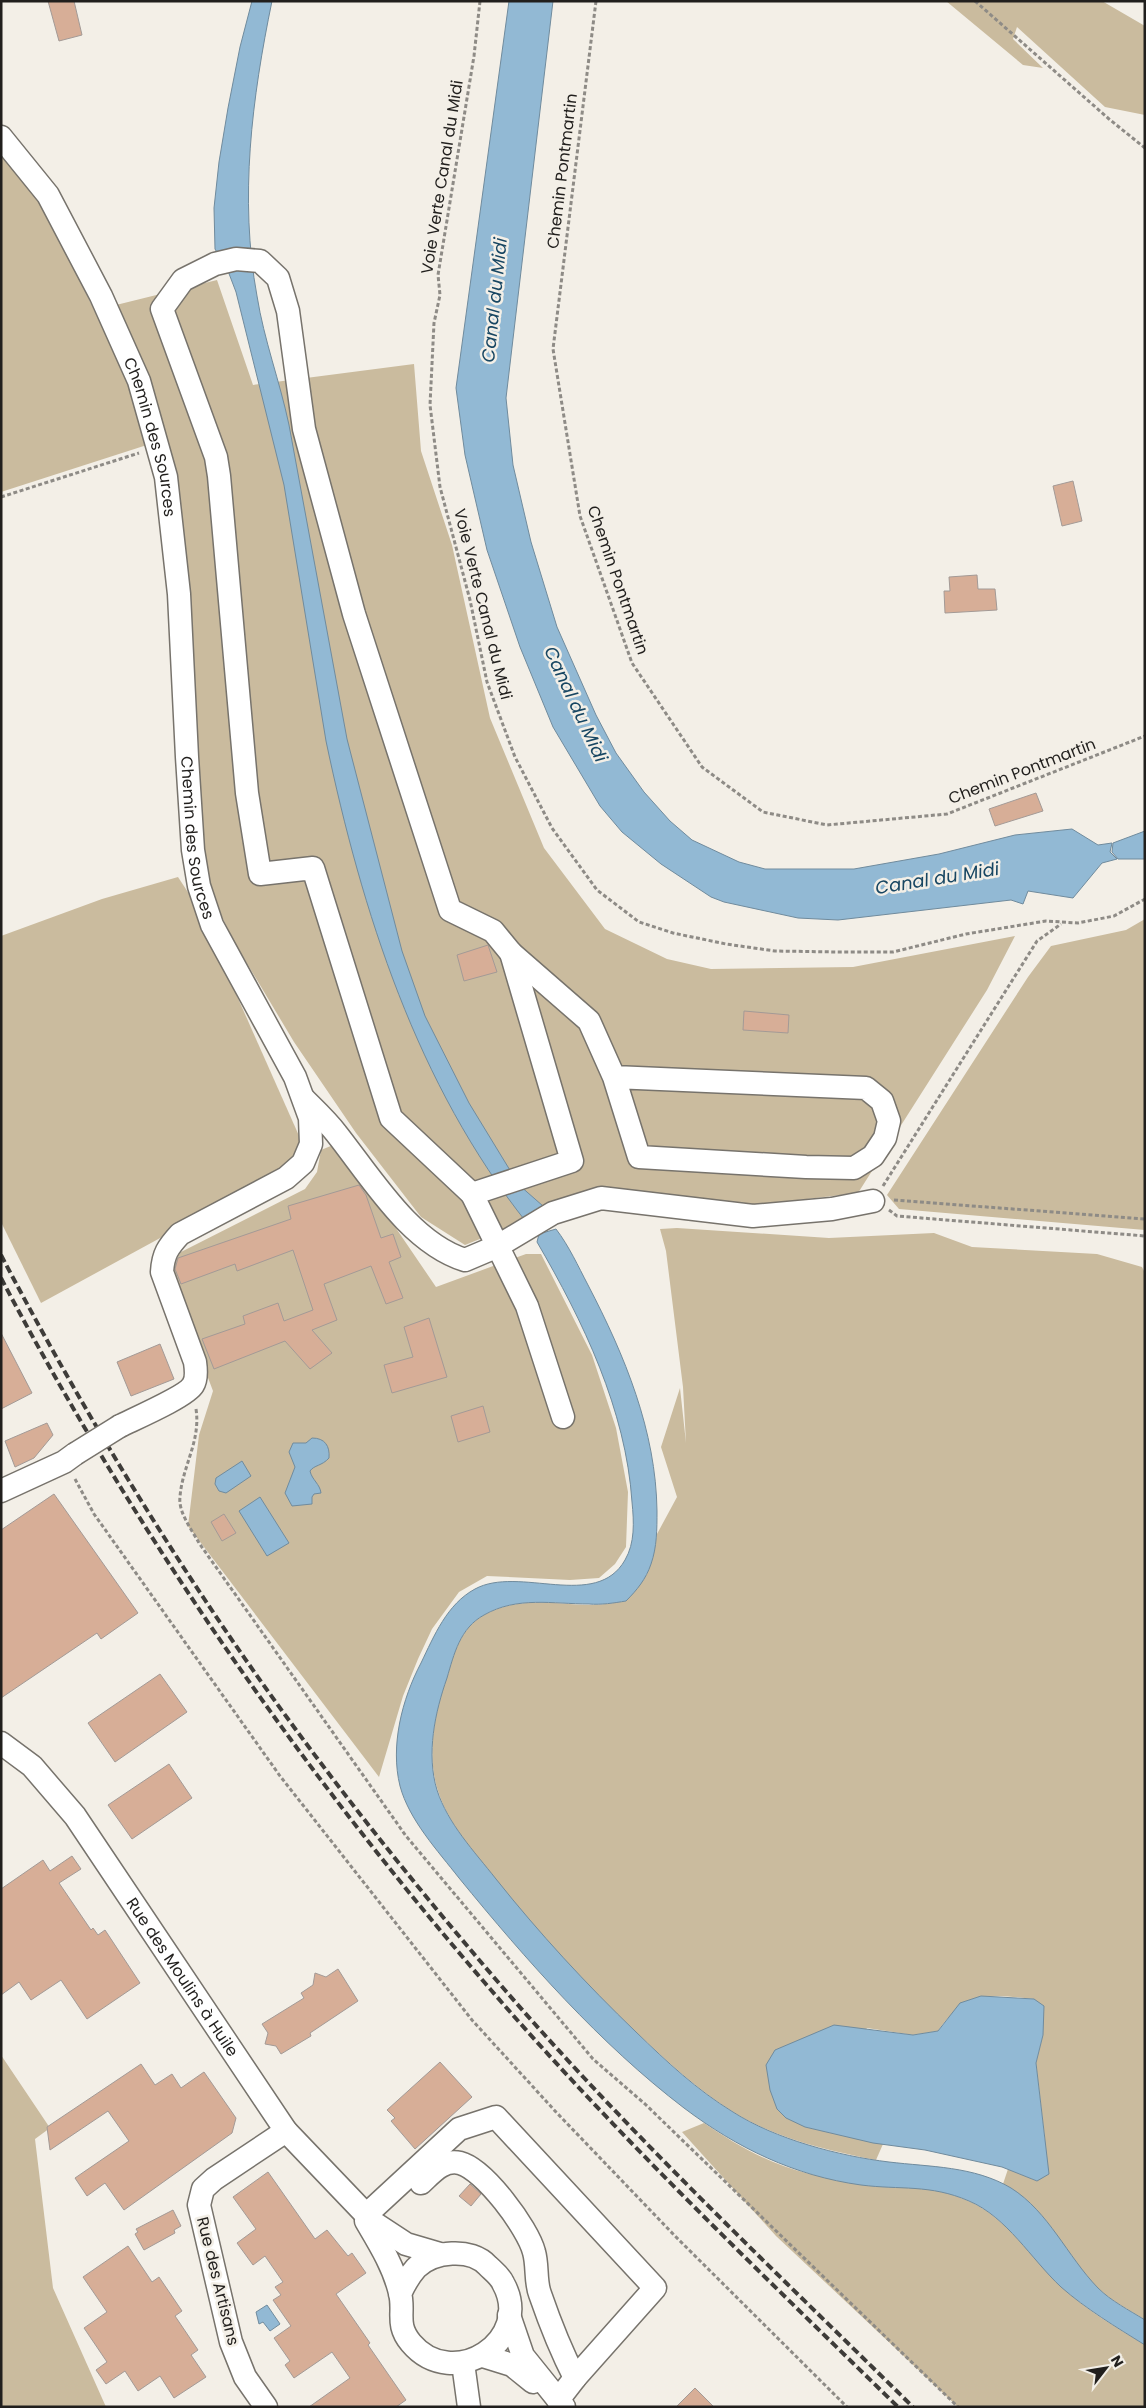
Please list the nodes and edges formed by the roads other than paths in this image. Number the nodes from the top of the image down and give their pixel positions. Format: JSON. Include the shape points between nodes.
{"nodes":[{"id":1,"x":1,"y":137,"type":"edge"},
{"id":2,"x":511,"y":953,"type":"junction"},
{"id":3,"x":614,"y":1077,"type":"junction"},
{"id":4,"x":303,"y":1098,"type":"junction"},
{"id":5,"x":478,"y":1192,"type":"junction"},
{"id":6,"x":873,"y":1201,"type":"road end"},
{"id":7,"x":498,"y":1246,"type":"junction"},
{"id":8,"x":563,"y":1417,"type":"dead end"},
{"id":9,"x":1,"y":1491,"type":"edge"},
{"id":10,"x":1,"y":1743,"type":"edge"},
{"id":11,"x":286,"y":2131,"type":"junction"},
{"id":12,"x":367,"y":2217,"type":"junction"},
{"id":13,"x":440,"y":2254,"type":"junction"},
{"id":14,"x":400,"y":2294,"type":"junction"},
{"id":15,"x":509,"y":2315,"type":"junction"},
{"id":16,"x":473,"y":2360,"type":"junction"},
{"id":17,"x":575,"y":2378,"type":"junction"},
{"id":18,"x":561,"y":2404,"type":"edge"},
{"id":19,"x":266,"y":2407,"type":"edge"},
{"id":20,"x":469,"y":2407,"type":"edge"}],
"edges":[{"from":1,"to":4,"type":"street","name":"Chemin des Sources","via":[[48,195],[101,296],[139,381],[166,477],[180,594],[193,850],[199,886],[212,925],[295,1077]]},
{"from":2,"to":3,"type":"street","via":[[590,1021]]},
{"from":2,"to":5,"type":"street","via":[[572,1161]]},
{"from":2,"to":5,"type":"street","via":[[493,931],[450,910],[354,614],[304,429],[288,311],[278,278],[260,261],[236,259],[215,264],[183,280],[162,309],[216,457],[247,793],[260,874],[313,868],[390,1118]]},
{"from":3,"to":3,"type":"street","via":[[639,1157],[854,1168],[873,1156],[885,1138],[889,1121],[882,1101],[866,1088]]},
{"from":4,"to":7,"type":"street","via":[[335,1131],[367,1175],[419,1234],[449,1255],[465,1260]]},
{"from":4,"to":9,"type":"street","name":"Chemin des Sources","bridge":true,"via":[[310,1118],[311,1144],[303,1163],[286,1178],[180,1234],[162,1258],[162,1272],[195,1362],[193,1386],[70,1458]]},
{"from":5,"to":7,"type":"street"},
{"from":6,"to":7,"type":"street","via":[[832,1209],[753,1216],[601,1198],[553,1213]]},
{"from":7,"to":8,"type":"street","via":[[527,1306]]},
{"from":10,"to":11,"type":"street","name":"Rue des Moulins à Huile","via":[[32,1766],[75,1816]]},
{"from":11,"to":12,"type":"street","name":"Rue des Moulins à Huile"},
{"from":11,"to":19,"type":"street","name":"Rue des Artisans","via":[[214,2179],[203,2189],[199,2205],[231,2342],[245,2376]]},
{"from":12,"to":13,"type":"street","name":"Rue des Moulins à Huile","via":[[406,2244]]},
{"from":12,"to":14,"type":"street","name":"Rue des Moulins à Huile"},
{"from":12,"to":17,"type":"street","via":[[441,2165],[459,2163],[475,2172],[494,2188],[514,2214],[534,2250],[539,2290]]},
{"from":12,"to":17,"type":"street","via":[[459,2129],[496,2117],[655,2288]]},
{"from":13,"to":14,"type":"street","via":[[417,2267]]},
{"from":13,"to":15,"type":"street","via":[[465,2254],[485,2262],[502,2280]]},
{"from":14,"to":16,"type":"street","via":[[400,2318],[412,2345],[434,2360]]},
{"from":15,"to":16,"type":"street","via":[[504,2333]]},
{"from":15,"to":18,"type":"street","via":[[523,2356]]},
{"from":16,"to":18,"type":"street","via":[[512,2365]]},
{"from":16,"to":20,"type":"street"},
{"from":17,"to":18,"type":"street"}]}
